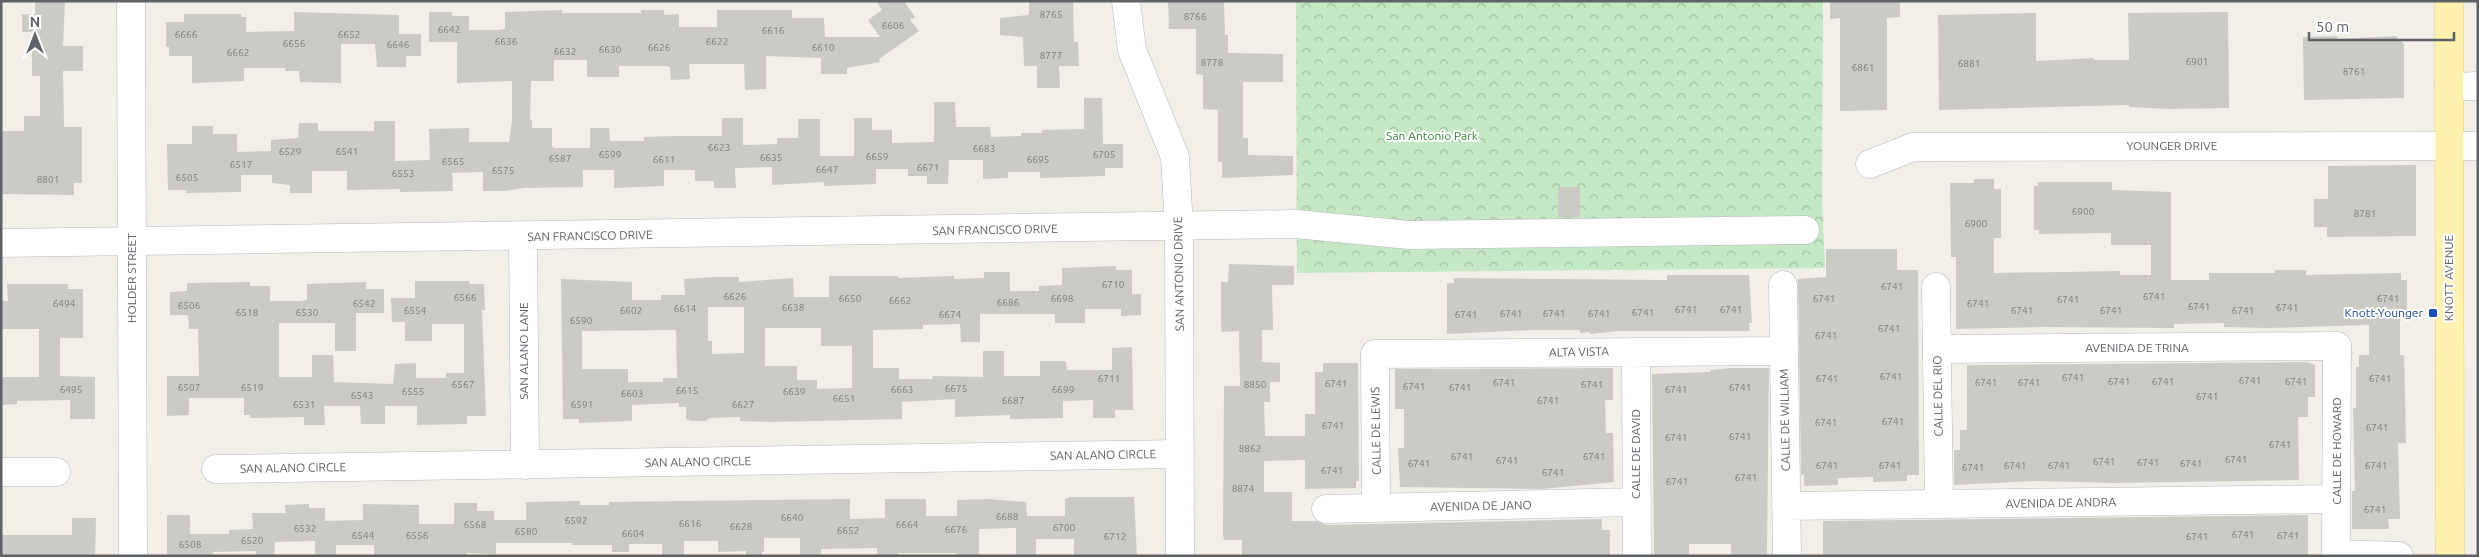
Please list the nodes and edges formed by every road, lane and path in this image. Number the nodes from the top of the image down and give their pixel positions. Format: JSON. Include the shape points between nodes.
{"nodes":[{"id":1,"x":131,"y":1,"type":"edge"},
{"id":2,"x":1126,"y":1,"type":"edge"},
{"id":3,"x":2449,"y":1,"type":"edge"},
{"id":4,"x":2478,"y":86,"type":"edge"},
{"id":5,"x":2449,"y":87,"type":"junction"},
{"id":6,"x":2449,"y":145,"type":"junction"},
{"id":7,"x":2478,"y":146,"type":"edge"},
{"id":8,"x":1870,"y":164,"type":"dead end"},
{"id":9,"x":1179,"y":228,"type":"junction"},
{"id":10,"x":1805,"y":230,"type":"dead end"},
{"id":11,"x":523,"y":236,"type":"junction"},
{"id":12,"x":132,"y":242,"type":"junction"},
{"id":13,"x":1,"y":243,"type":"edge"},
{"id":14,"x":1783,"y":285,"type":"dead end"},
{"id":15,"x":1936,"y":287,"type":"dead end"},
{"id":16,"x":2337,"y":346,"type":"joint"},
{"id":17,"x":1937,"y":349,"type":"junction"},
{"id":18,"x":1784,"y":351,"type":"junction"},
{"id":19,"x":1636,"y":352,"type":"junction"},
{"id":20,"x":1375,"y":354,"type":"joint"},
{"id":21,"x":1180,"y":454,"type":"junction"},
{"id":22,"x":525,"y":465,"type":"junction"},
{"id":23,"x":216,"y":469,"type":"dead end"},
{"id":24,"x":1,"y":472,"type":"edge"},
{"id":25,"x":56,"y":472,"type":"dead end"},
{"id":26,"x":2336,"y":500,"type":"junction"},
{"id":27,"x":1637,"y":502,"type":"junction"},
{"id":28,"x":1939,"y":504,"type":"junction"},
{"id":29,"x":1786,"y":506,"type":"junction"},
{"id":30,"x":1376,"y":508,"type":"junction"},
{"id":31,"x":1326,"y":509,"type":"dead end"},
{"id":32,"x":2336,"y":555,"type":"edge"},
{"id":33,"x":133,"y":556,"type":"edge"},
{"id":34,"x":1180,"y":556,"type":"edge"},
{"id":35,"x":1637,"y":556,"type":"edge"},
{"id":36,"x":1787,"y":556,"type":"edge"},
{"id":37,"x":2399,"y":556,"type":"edge"},
{"id":38,"x":2450,"y":556,"type":"edge"}],
"edges":[{"from":1,"to":12,"type":"street","name":"HOLDER STREET"},
{"from":2,"to":9,"type":"street","name":"SAN ANTONIO DRIVE","via":[[1132,50],[1175,157]]},
{"from":3,"to":5,"type":"main road","name":"KNOTT AVENUE"},
{"from":4,"to":5,"type":"street"},
{"from":5,"to":6,"type":"main road","name":"KNOTT AVENUE"},
{"from":6,"to":7,"type":"street","name":"YOUNGER DRIVE"},
{"from":6,"to":8,"type":"street","name":"YOUNGER DRIVE","via":[[1913,147]]},
{"from":6,"to":38,"type":"main road","name":"KNOTT AVENUE"},
{"from":9,"to":10,"type":"street","name":"SAN FRANCISCO DRIVE","via":[[1296,224],[1409,235]]},
{"from":9,"to":11,"type":"street","name":"SAN FRANCISCO DRIVE"},
{"from":9,"to":21,"type":"street","name":"SAN ANTONIO DRIVE"},
{"from":11,"to":12,"type":"street","name":"SAN FRANCISCO DRIVE"},
{"from":11,"to":22,"type":"street","name":"SAN ALANO LANE"},
{"from":12,"to":13,"type":"street","name":"SAN FRANCISCO DRIVE"},
{"from":12,"to":33,"type":"street","name":"HOLDER STREET"},
{"from":14,"to":18,"type":"street","name":"CALLE DE WILLIAM"},
{"from":15,"to":17,"type":"street","name":"CALLE DEL RIO"},
{"from":16,"to":17,"type":"street","name":"AVENIDA DE TRINA"},
{"from":16,"to":26,"type":"street","name":"CALLE DE HOWARD"},
{"from":17,"to":28,"type":"street","name":"CALLE DEL RIO"},
{"from":18,"to":19,"type":"street","name":"ALTA VISTA"},
{"from":18,"to":29,"type":"street","name":"CALLE DE WILLIAM"},
{"from":19,"to":20,"type":"street","name":"ALTA VISTA"},
{"from":19,"to":27,"type":"street","name":"CALLE DE DAVID"},
{"from":20,"to":30,"type":"street","name":"CALLE DE LEWIS"},
{"from":21,"to":22,"type":"street","name":"SAN ALANO CIRCLE"},
{"from":21,"to":34,"type":"street","name":"SAN ANTONIO DRIVE"},
{"from":22,"to":23,"type":"street","name":"SAN ALANO CIRCLE"},
{"from":24,"to":25,"type":"street"},
{"from":26,"to":28,"type":"street","name":"AVENIDA DE ANDRA"},
{"from":26,"to":32,"type":"street","name":"CALLE DE HOWARD"},
{"from":27,"to":30,"type":"street","name":"AVENIDA DE JANO"},
{"from":27,"to":35,"type":"street","name":"CALLE DE DAVID"},
{"from":28,"to":29,"type":"street","name":"AVENIDA DE ANDRA"},
{"from":29,"to":36,"type":"street","name":"CALLE DE WILLIAM"},
{"from":30,"to":31,"type":"street","name":"AVENIDA DE JANO"},
{"from":32,"to":37,"type":"street"}]}
